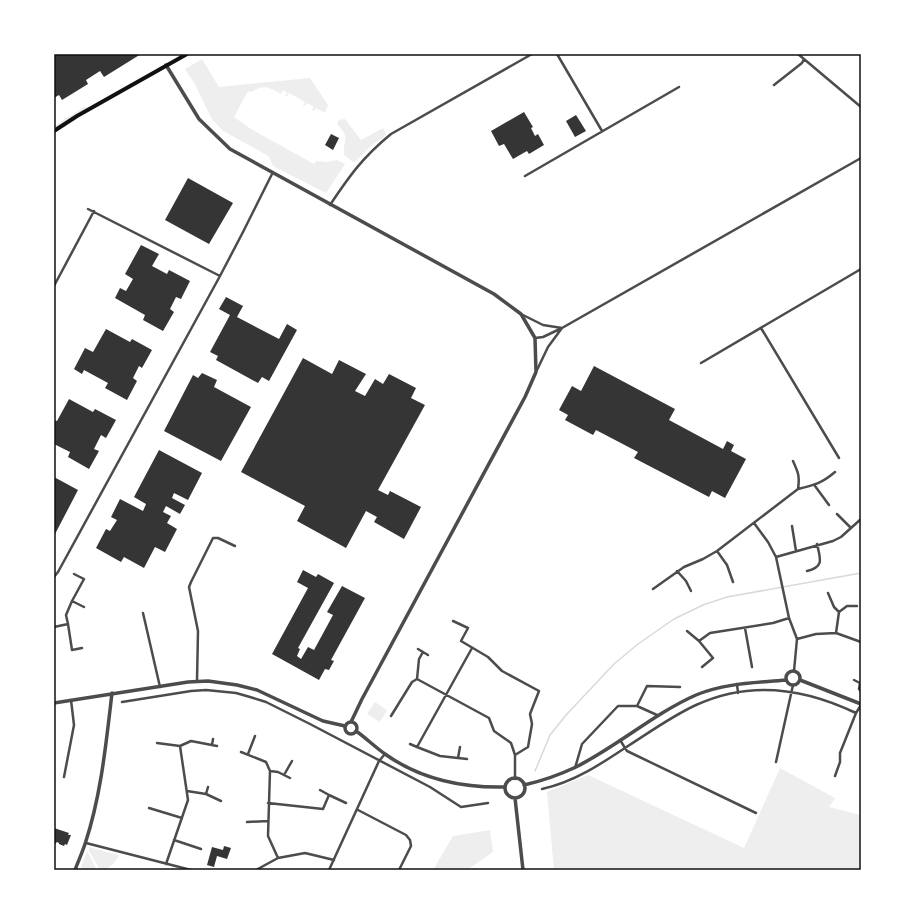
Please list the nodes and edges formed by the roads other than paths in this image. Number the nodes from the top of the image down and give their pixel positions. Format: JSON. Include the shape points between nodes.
{"nodes":[{"id":1,"x":187,"y":54,"type":"edge"},
{"id":2,"x":532,"y":54,"type":"edge"},
{"id":3,"x":557,"y":54,"type":"edge"},
{"id":4,"x":798,"y":54,"type":"edge"},
{"id":5,"x":804,"y":59,"type":"junction"},
{"id":6,"x":166,"y":65,"type":"junction"},
{"id":7,"x":774,"y":85,"type":"dead end"},
{"id":8,"x":680,"y":87,"type":"dead end"},
{"id":9,"x":861,"y":106,"type":"edge"},
{"id":10,"x":602,"y":130,"type":"junction"},
{"id":11,"x":54,"y":131,"type":"edge"},
{"id":12,"x":861,"y":158,"type":"edge"},
{"id":13,"x":272,"y":174,"type":"junction"},
{"id":14,"x":525,"y":176,"type":"dead end"},
{"id":15,"x":330,"y":205,"type":"junction"},
{"id":16,"x":88,"y":208,"type":"dead end"},
{"id":17,"x":94,"y":211,"type":"junction"},
{"id":18,"x":861,"y":269,"type":"edge"},
{"id":19,"x":220,"y":276,"type":"junction"},
{"id":20,"x":54,"y":286,"type":"edge"},
{"id":21,"x":521,"y":314,"type":"junction"},
{"id":22,"x":562,"y":328,"type":"junction"},
{"id":23,"x":761,"y":328,"type":"junction"},
{"id":24,"x":535,"y":338,"type":"junction"},
{"id":25,"x":701,"y":363,"type":"dead end"},
{"id":26,"x":536,"y":372,"type":"junction"},
{"id":27,"x":839,"y":458,"type":"dead end"},
{"id":28,"x":792,"y":461,"type":"dead end"},
{"id":29,"x":835,"y":472,"type":"dead end"},
{"id":30,"x":815,"y":486,"type":"junction"},
{"id":31,"x":798,"y":489,"type":"junction"},
{"id":32,"x":829,"y":504,"type":"dead end"},
{"id":33,"x":837,"y":514,"type":"dead end"},
{"id":34,"x":861,"y":519,"type":"edge"},
{"id":35,"x":754,"y":523,"type":"junction"},
{"id":36,"x":792,"y":526,"type":"dead end"},
{"id":37,"x":851,"y":528,"type":"junction"},
{"id":38,"x":817,"y":544,"type":"junction"},
{"id":39,"x":236,"y":546,"type":"dead end"},
{"id":40,"x":717,"y":551,"type":"junction"},
{"id":41,"x":796,"y":551,"type":"junction"},
{"id":42,"x":776,"y":557,"type":"junction"},
{"id":43,"x":677,"y":571,"type":"junction"},
{"id":44,"x":807,"y":571,"type":"dead end"},
{"id":45,"x":74,"y":574,"type":"dead end"},
{"id":46,"x":54,"y":577,"type":"edge"},
{"id":47,"x":733,"y":582,"type":"dead end"},
{"id":48,"x":653,"y":589,"type":"dead end"},
{"id":49,"x":691,"y":591,"type":"dead end"},
{"id":50,"x":828,"y":593,"type":"dead end"},
{"id":51,"x":72,"y":601,"type":"junction"},
{"id":52,"x":857,"y":606,"type":"dead end"},
{"id":53,"x":84,"y":607,"type":"dead end"},
{"id":54,"x":839,"y":612,"type":"junction"},
{"id":55,"x":143,"y":613,"type":"dead end"},
{"id":56,"x":789,"y":618,"type":"junction"},
{"id":57,"x":453,"y":621,"type":"dead end"},
{"id":58,"x":68,"y":624,"type":"junction"},
{"id":59,"x":54,"y":627,"type":"edge"},
{"id":60,"x":745,"y":628,"type":"junction"},
{"id":61,"x":687,"y":631,"type":"dead end"},
{"id":62,"x":836,"y":633,"type":"junction"},
{"id":63,"x":797,"y":639,"type":"junction"},
{"id":64,"x":699,"y":641,"type":"junction"},
{"id":65,"x":861,"y":642,"type":"edge"},
{"id":66,"x":82,"y":648,"type":"dead end"},
{"id":67,"x":472,"y":648,"type":"junction"},
{"id":68,"x":418,"y":649,"type":"dead end"},
{"id":69,"x":423,"y":652,"type":"junction"},
{"id":70,"x":428,"y":655,"type":"dead end"},
{"id":71,"x":702,"y":667,"type":"dead end"},
{"id":72,"x":752,"y":668,"type":"dead end"},
{"id":73,"x":794,"y":671,"type":"junction"},
{"id":74,"x":417,"y":679,"type":"junction"},
{"id":75,"x":786,"y":680,"type":"junction"},
{"id":76,"x":800,"y":680,"type":"junction"},
{"id":77,"x":854,"y":680,"type":"dead end"},
{"id":78,"x":197,"y":682,"type":"junction"},
{"id":79,"x":861,"y":682,"type":"edge"},
{"id":80,"x":737,"y":684,"type":"junction"},
{"id":81,"x":793,"y":685,"type":"junction"},
{"id":82,"x":160,"y":686,"type":"junction"},
{"id":83,"x":680,"y":687,"type":"dead end"},
{"id":84,"x":861,"y":691,"type":"edge"},
{"id":85,"x":792,"y":692,"type":"junction"},
{"id":86,"x":112,"y":693,"type":"junction"},
{"id":87,"x":738,"y":693,"type":"junction"},
{"id":88,"x":447,"y":694,"type":"junction"},
{"id":89,"x":71,"y":700,"type":"junction"},
{"id":90,"x":122,"y":702,"type":"dead end"},
{"id":91,"x":54,"y":703,"type":"edge"},
{"id":92,"x":861,"y":705,"type":"edge"},
{"id":93,"x":637,"y":706,"type":"junction"},
{"id":94,"x":856,"y":713,"type":"junction"},
{"id":95,"x":657,"y":715,"type":"junction"},
{"id":96,"x":391,"y":716,"type":"dead end"},
{"id":97,"x":351,"y":722,"type":"junction"},
{"id":98,"x":345,"y":726,"type":"junction"},
{"id":99,"x":356,"y":731,"type":"junction"},
{"id":100,"x":256,"y":736,"type":"dead end"},
{"id":101,"x":213,"y":739,"type":"dead end"},
{"id":102,"x":619,"y":740,"type":"junction"},
{"id":103,"x":157,"y":743,"type":"dead end"},
{"id":104,"x":410,"y":744,"type":"dead end"},
{"id":105,"x":212,"y":745,"type":"junction"},
{"id":106,"x":180,"y":746,"type":"junction"},
{"id":107,"x":217,"y":746,"type":"dead end"},
{"id":108,"x":417,"y":747,"type":"junction"},
{"id":109,"x":460,"y":747,"type":"dead end"},
{"id":110,"x":625,"y":748,"type":"junction"},
{"id":111,"x":241,"y":752,"type":"dead end"},
{"id":112,"x":248,"y":754,"type":"junction"},
{"id":113,"x":385,"y":754,"type":"junction"},
{"id":114,"x":515,"y":754,"type":"junction"},
{"id":115,"x":458,"y":758,"type":"junction"},
{"id":116,"x":467,"y":759,"type":"dead end"},
{"id":117,"x":292,"y":761,"type":"dead end"},
{"id":118,"x":380,"y":761,"type":"junction"},
{"id":119,"x":776,"y":762,"type":"dead end"},
{"id":120,"x":575,"y":768,"type":"junction"},
{"id":121,"x":270,"y":772,"type":"junction"},
{"id":122,"x":284,"y":775,"type":"junction"},
{"id":123,"x":835,"y":776,"type":"dead end"},
{"id":124,"x":64,"y":777,"type":"dead end"},
{"id":125,"x":290,"y":778,"type":"dead end"},
{"id":126,"x":515,"y":778,"type":"junction"},
{"id":127,"x":524,"y":785,"type":"junction"},
{"id":128,"x":208,"y":787,"type":"dead end"},
{"id":129,"x":505,"y":787,"type":"junction"},
{"id":130,"x":320,"y":790,"type":"dead end"},
{"id":131,"x":542,"y":790,"type":"dead end"},
{"id":132,"x":187,"y":791,"type":"junction"},
{"id":133,"x":206,"y":794,"type":"junction"},
{"id":134,"x":328,"y":795,"type":"junction"},
{"id":135,"x":516,"y":798,"type":"junction"},
{"id":136,"x":221,"y":801,"type":"dead end"},
{"id":137,"x":268,"y":803,"type":"junction"},
{"id":138,"x":346,"y":803,"type":"dead end"},
{"id":139,"x":488,"y":803,"type":"dead end"},
{"id":140,"x":149,"y":808,"type":"dead end"},
{"id":141,"x":358,"y":810,"type":"junction"},
{"id":142,"x":756,"y":813,"type":"dead end"},
{"id":143,"x":182,"y":818,"type":"junction"},
{"id":144,"x":268,"y":821,"type":"junction"},
{"id":145,"x":247,"y":822,"type":"dead end"},
{"id":146,"x":174,"y":840,"type":"junction"},
{"id":147,"x":86,"y":843,"type":"junction"},
{"id":148,"x":201,"y":849,"type":"dead end"},
{"id":149,"x":278,"y":858,"type":"junction"},
{"id":150,"x":334,"y":860,"type":"junction"},
{"id":151,"x":166,"y":864,"type":"junction"},
{"id":152,"x":74,"y":870,"type":"edge"},
{"id":153,"x":191,"y":870,"type":"edge"},
{"id":154,"x":256,"y":870,"type":"edge"},
{"id":155,"x":329,"y":870,"type":"edge"},
{"id":156,"x":399,"y":870,"type":"edge"},
{"id":157,"x":523,"y":870,"type":"edge"}],
"edges":[{"from":1,"to":6,"type":"main road"},
{"from":2,"to":15,"type":"street","via":[[391,134],[356,167]]},
{"from":3,"to":10,"type":"street"},
{"from":4,"to":5,"type":"street"},
{"from":5,"to":7,"type":"street"},
{"from":5,"to":9,"type":"street"},
{"from":6,"to":11,"type":"main road"},
{"from":6,"to":13,"type":"street","via":[[199,119],[230,150]]},
{"from":8,"to":10,"type":"street"},
{"from":10,"to":14,"type":"street"},
{"from":12,"to":22,"type":"street"},
{"from":13,"to":15,"type":"street"},
{"from":13,"to":19,"type":"street"},
{"from":15,"to":21,"type":"street","via":[[494,294]]},
{"from":16,"to":17,"type":"street"},
{"from":17,"to":19,"type":"street"},
{"from":17,"to":20,"type":"street"},
{"from":18,"to":23,"type":"street"},
{"from":19,"to":46,"type":"street"},
{"from":21,"to":22,"type":"street","via":[[543,325]]},
{"from":21,"to":24,"type":"street"},
{"from":22,"to":24,"type":"street"},
{"from":22,"to":26,"type":"street","via":[[548,347]]},
{"from":23,"to":25,"type":"street"},
{"from":23,"to":27,"type":"street"},
{"from":24,"to":26,"type":"street"},
{"from":26,"to":97,"type":"street"},
{"from":28,"to":31,"type":"street","via":[[800,478]]},
{"from":29,"to":30,"type":"street"},
{"from":30,"to":31,"type":"street"},
{"from":30,"to":32,"type":"street"},
{"from":31,"to":35,"type":"street"},
{"from":33,"to":37,"type":"street"},
{"from":34,"to":37,"type":"street"},
{"from":35,"to":40,"type":"street"},
{"from":35,"to":42,"type":"street"},
{"from":36,"to":41,"type":"street"},
{"from":37,"to":38,"type":"street","via":[[833,541]]},
{"from":38,"to":41,"type":"street"},
{"from":38,"to":44,"type":"street","via":[[820,564],[818,568]]},
{"from":39,"to":78,"type":"street","via":[[212,538],[191,582],[198,631]]},
{"from":40,"to":43,"type":"street"},
{"from":40,"to":47,"type":"street","via":[[728,565]]},
{"from":41,"to":42,"type":"street"},
{"from":42,"to":56,"type":"street"},
{"from":43,"to":48,"type":"street"},
{"from":43,"to":49,"type":"street"},
{"from":45,"to":51,"type":"street","via":[[84,580]]},
{"from":50,"to":54,"type":"street"},
{"from":51,"to":53,"type":"street"},
{"from":51,"to":58,"type":"street","via":[[66,615]]},
{"from":52,"to":54,"type":"street","via":[[847,606]]},
{"from":54,"to":62,"type":"street"},
{"from":55,"to":82,"type":"street"},
{"from":56,"to":60,"type":"street"},
{"from":56,"to":63,"type":"street"},
{"from":57,"to":67,"type":"street","via":[[468,628],[461,641]]},
{"from":58,"to":59,"type":"street"},
{"from":58,"to":66,"type":"street","via":[[72,650]]},
{"from":60,"to":64,"type":"street","via":[[710,633]]},
{"from":60,"to":72,"type":"street"},
{"from":61,"to":64,"type":"street"},
{"from":62,"to":63,"type":"street","via":[[816,634]]},
{"from":62,"to":65,"type":"street"},
{"from":63,"to":73,"type":"street"},
{"from":64,"to":71,"type":"street","via":[[713,658]]},
{"from":67,"to":88,"type":"street"},
{"from":67,"to":114,"type":"street","via":[[488,657],[502,671],[539,691],[530,714],[532,724],[528,747]]},
{"from":68,"to":69,"type":"street"},
{"from":69,"to":70,"type":"street"},
{"from":69,"to":74,"type":"street","via":[[419,659]]},
{"from":73,"to":75,"type":"street","via":[[788,673]]},
{"from":73,"to":76,"type":"street"},
{"from":74,"to":88,"type":"street"},
{"from":74,"to":96,"type":"street","via":[[412,682]]},
{"from":75,"to":80,"type":"street"},
{"from":75,"to":81,"type":"street"},
{"from":76,"to":81,"type":"street"},
{"from":76,"to":92,"type":"street"},
{"from":77,"to":79,"type":"street"},
{"from":78,"to":82,"type":"street"},
{"from":78,"to":98,"type":"street","via":[[208,681],[257,690],[323,721]]},
{"from":79,"to":84,"type":"street"},
{"from":80,"to":87,"type":"street"},
{"from":80,"to":95,"type":"street","via":[[697,695]]},
{"from":81,"to":85,"type":"street"},
{"from":82,"to":86,"type":"street"},
{"from":83,"to":93,"type":"street","via":[[647,686]]},
{"from":85,"to":87,"type":"street","via":[[765,690]]},
{"from":85,"to":94,"type":"street","via":[[822,698]]},
{"from":85,"to":119,"type":"street"},
{"from":86,"to":89,"type":"street"},
{"from":86,"to":147,"type":"street","via":[[104,760]]},
{"from":87,"to":110,"type":"street","via":[[696,705]]},
{"from":88,"to":108,"type":"street"},
{"from":88,"to":114,"type":"street","via":[[489,718],[494,731],[511,743]]},
{"from":89,"to":91,"type":"street"},
{"from":89,"to":124,"type":"street","via":[[74,725]]},
{"from":90,"to":118,"type":"street","via":[[191,691],[236,693],[266,702]]},
{"from":92,"to":94,"type":"street"},
{"from":93,"to":95,"type":"street"},
{"from":93,"to":120,"type":"street","via":[[618,706],[582,744]]},
{"from":94,"to":123,"type":"street","via":[[840,753]]},
{"from":95,"to":102,"type":"street"},
{"from":97,"to":98,"type":"street"},
{"from":97,"to":99,"type":"street","via":[[356,725]]},
{"from":98,"to":99,"type":"street","via":[[348,733]]},
{"from":99,"to":113,"type":"street"},
{"from":100,"to":112,"type":"street"},
{"from":101,"to":105,"type":"street"},
{"from":102,"to":110,"type":"street"},
{"from":102,"to":120,"type":"street"},
{"from":103,"to":106,"type":"street"},
{"from":104,"to":108,"type":"street"},
{"from":105,"to":106,"type":"street","via":[[191,741]]},
{"from":105,"to":107,"type":"street"},
{"from":106,"to":132,"type":"street"},
{"from":108,"to":115,"type":"street","via":[[440,756]]},
{"from":109,"to":115,"type":"street"},
{"from":110,"to":131,"type":"street","via":[[581,776]]},
{"from":110,"to":142,"type":"street"},
{"from":111,"to":112,"type":"street"},
{"from":112,"to":121,"type":"street","via":[[266,762]]},
{"from":113,"to":118,"type":"street"},
{"from":113,"to":129,"type":"street","via":[[438,780],[465,785]]},
{"from":114,"to":126,"type":"street"},
{"from":115,"to":116,"type":"street"},
{"from":117,"to":122,"type":"street"},
{"from":118,"to":139,"type":"street","via":[[430,787],[461,807]]},
{"from":118,"to":141,"type":"street"},
{"from":120,"to":127,"type":"street","via":[[543,781]]},
{"from":121,"to":122,"type":"street"},
{"from":121,"to":137,"type":"street"},
{"from":122,"to":125,"type":"street"},
{"from":126,"to":127,"type":"street"},
{"from":126,"to":129,"type":"street","via":[[508,781]]},
{"from":127,"to":135,"type":"street","via":[[522,794]]},
{"from":128,"to":133,"type":"street"},
{"from":129,"to":135,"type":"street","via":[[509,796]]},
{"from":130,"to":134,"type":"street"},
{"from":132,"to":133,"type":"street"},
{"from":132,"to":143,"type":"street","via":[[188,800]]},
{"from":133,"to":136,"type":"street"},
{"from":134,"to":137,"type":"street","via":[[323,808]]},
{"from":134,"to":138,"type":"street"},
{"from":135,"to":157,"type":"street"},
{"from":137,"to":144,"type":"street"},
{"from":140,"to":143,"type":"street"},
{"from":141,"to":150,"type":"street"},
{"from":141,"to":156,"type":"street","via":[[406,835],[410,840],[411,846]]},
{"from":143,"to":146,"type":"street"},
{"from":144,"to":145,"type":"street"},
{"from":144,"to":149,"type":"street","via":[[268,836]]},
{"from":146,"to":148,"type":"street"},
{"from":146,"to":151,"type":"street"},
{"from":147,"to":151,"type":"street"},
{"from":147,"to":152,"type":"street"},
{"from":149,"to":150,"type":"street","via":[[305,854]]},
{"from":149,"to":154,"type":"street"},
{"from":150,"to":155,"type":"street"},
{"from":151,"to":153,"type":"street"}]}
